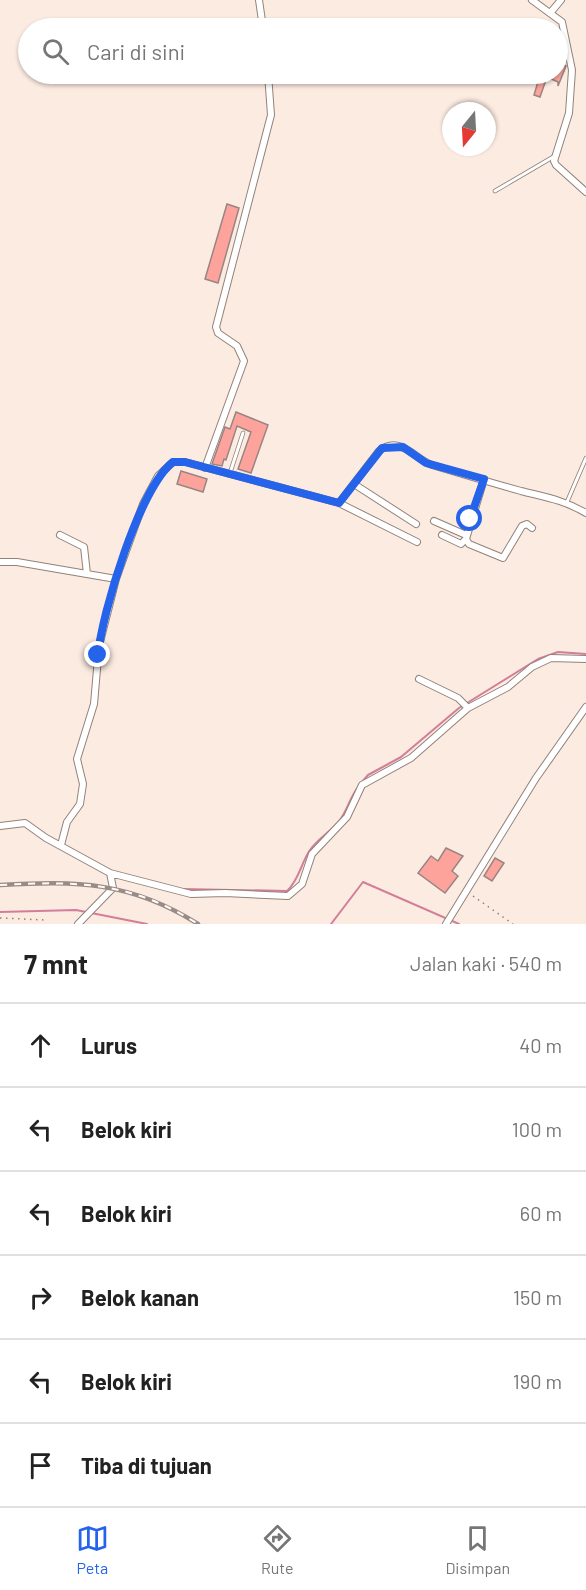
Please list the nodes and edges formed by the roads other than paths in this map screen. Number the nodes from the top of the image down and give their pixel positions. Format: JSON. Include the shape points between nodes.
{"nodes":[{"id":1,"x":259,"y":0,"type":"edge"},
{"id":2,"x":532,"y":0,"type":"edge"},
{"id":3,"x":561,"y":0,"type":"edge"},
{"id":4,"x":551,"y":12,"type":"junction"},
{"id":5,"x":262,"y":18,"type":"edge"},
{"id":6,"x":558,"y":18,"type":"edge"},
{"id":7,"x":568,"y":51,"type":"edge"},
{"id":8,"x":269,"y":84,"type":"edge"},
{"id":9,"x":555,"y":157,"type":"junction"},
{"id":10,"x":495,"y":191,"type":"dead end"},
{"id":11,"x":586,"y":192,"type":"edge"},
{"id":12,"x":243,"y":433,"type":"dead end"},
{"id":13,"x":586,"y":458,"type":"edge"},
{"id":14,"x":204,"y":468,"type":"junction"},
{"id":15,"x":229,"y":474,"type":"junction"},
{"id":16,"x":484,"y":479,"type":"junction"},
{"id":17,"x":354,"y":484,"type":"junction"},
{"id":18,"x":567,"y":502,"type":"junction"},
{"id":19,"x":339,"y":503,"type":"junction"},
{"id":20,"x":586,"y":513,"type":"edge"},
{"id":21,"x":434,"y":520,"type":"dead end"},
{"id":22,"x":416,"y":524,"type":"dead end"},
{"id":23,"x":532,"y":528,"type":"dead end"},
{"id":24,"x":442,"y":535,"type":"dead end"},
{"id":25,"x":60,"y":536,"type":"dead end"},
{"id":26,"x":466,"y":537,"type":"junction"},
{"id":27,"x":417,"y":542,"type":"dead end"},
{"id":28,"x":0,"y":562,"type":"edge"},
{"id":29,"x":87,"y":574,"type":"junction"},
{"id":30,"x":116,"y":579,"type":"junction"},
{"id":31,"x":586,"y":659,"type":"edge"},
{"id":32,"x":419,"y":679,"type":"dead end"},
{"id":33,"x":467,"y":707,"type":"junction"},
{"id":34,"x":586,"y":707,"type":"edge"},
{"id":35,"x":0,"y":826,"type":"edge"},
{"id":36,"x":61,"y":845,"type":"junction"},
{"id":37,"x":110,"y":873,"type":"junction"},
{"id":38,"x":78,"y":924,"type":"edge"},
{"id":39,"x":446,"y":924,"type":"edge"}],
"edges":[{"from":1,"to":5,"type":"street"},
{"from":2,"to":4,"type":"street"},
{"from":3,"to":4,"type":"street"},
{"from":4,"to":6,"type":"street"},
{"from":7,"to":9,"type":"street","via":[[572,70],[568,113]]},
{"from":8,"to":14,"type":"street","via":[[271,115],[216,327],[218,333],[237,346],[244,361]]},
{"from":9,"to":10,"type":"lane"},
{"from":9,"to":11,"type":"street","via":[[556,165]]},
{"from":12,"to":15,"type":"lane"},
{"from":13,"to":18,"type":"lane"},
{"from":14,"to":15,"type":"street"},
{"from":14,"to":30,"type":"street","via":[[178,461],[163,471],[143,504]]},
{"from":15,"to":19,"type":"street"},
{"from":16,"to":17,"type":"street","via":[[429,464],[407,448],[393,446],[380,451]]},
{"from":16,"to":18,"type":"street"},
{"from":16,"to":26,"type":"street"},
{"from":17,"to":19,"type":"street"},
{"from":17,"to":22,"type":"street"},
{"from":18,"to":20,"type":"street"},
{"from":19,"to":27,"type":"street"},
{"from":21,"to":26,"type":"street"},
{"from":23,"to":26,"type":"street","via":[[522,526],[504,558],[469,544]]},
{"from":24,"to":26,"type":"street","via":[[457,544]]},
{"from":25,"to":29,"type":"street","via":[[84,547]]},
{"from":28,"to":29,"type":"street"},
{"from":29,"to":30,"type":"street"},
{"from":30,"to":36,"type":"street","via":[[99,646],[94,704],[77,759],[83,784],[80,804],[68,822]]},
{"from":31,"to":33,"type":"street","via":[[544,660],[508,687]]},
{"from":32,"to":33,"type":"street","via":[[461,700]]},
{"from":33,"to":37,"type":"street","via":[[411,758],[362,785],[347,817],[309,858],[302,884],[288,897],[191,894]]},
{"from":34,"to":39,"type":"street","via":[[536,778]]},
{"from":35,"to":36,"type":"street","via":[[25,823]]},
{"from":36,"to":37,"type":"street"},
{"from":37,"to":38,"type":"street","via":[[113,888]]}]}
